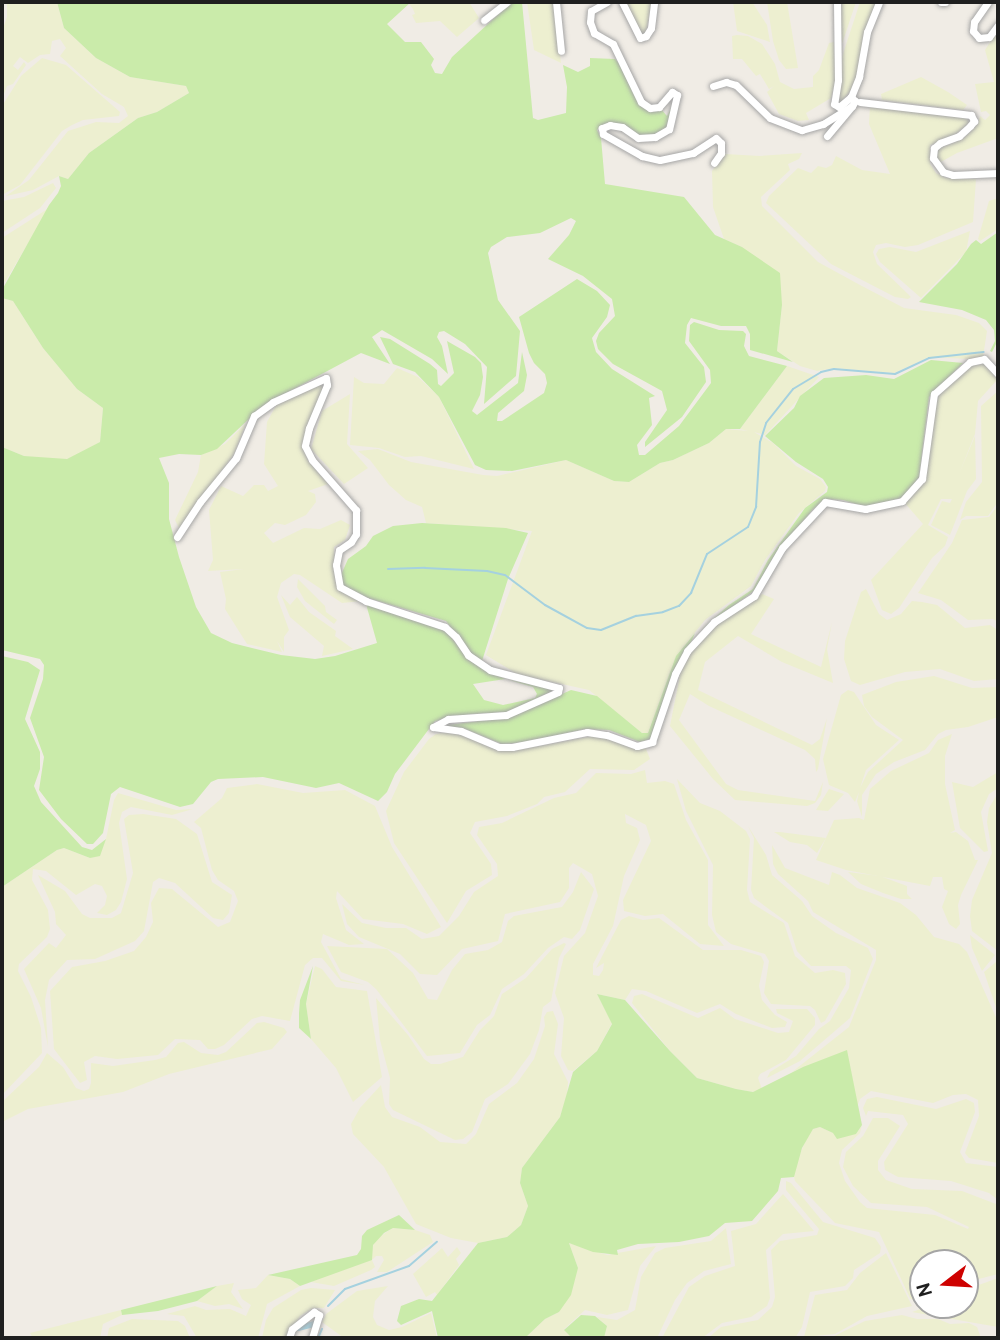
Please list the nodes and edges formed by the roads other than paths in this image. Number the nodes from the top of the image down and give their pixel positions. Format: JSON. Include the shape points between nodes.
{"nodes":[{"id":1,"x":507,"y":2,"type":"edge"},
{"id":2,"x":556,"y":2,"type":"edge"},
{"id":3,"x":607,"y":2,"type":"edge"},
{"id":4,"x":622,"y":2,"type":"edge"},
{"id":5,"x":654,"y":2,"type":"edge"},
{"id":6,"x":837,"y":2,"type":"edge"},
{"id":7,"x":879,"y":2,"type":"edge"},
{"id":8,"x":988,"y":2,"type":"edge"},
{"id":9,"x":484,"y":20,"type":"dead end"},
{"id":10,"x":998,"y":25,"type":"edge"},
{"id":11,"x":561,"y":51,"type":"dead end"},
{"id":12,"x":713,"y":86,"type":"dead end"},
{"id":13,"x":851,"y":97,"type":"junction"},
{"id":14,"x":860,"y":102,"type":"dead end"},
{"id":15,"x":852,"y":106,"type":"junction"},
{"id":16,"x":827,"y":136,"type":"dead end"},
{"id":17,"x":714,"y":163,"type":"dead end"},
{"id":18,"x":998,"y":173,"type":"edge"},
{"id":19,"x":998,"y":374,"type":"edge"},
{"id":20,"x":177,"y":537,"type":"dead end"},
{"id":21,"x":289,"y":1338,"type":"edge"},
{"id":22,"x":312,"y":1338,"type":"edge"}],
"edges":[{"from":1,"to":9,"type":"street"},
{"from":2,"to":11,"type":"street"},
{"from":3,"to":17,"type":"street","via":[[591,10],[590,22],[594,33],[613,44],[641,102],[659,107],[672,92],[677,95],[669,129],[655,137],[638,138],[611,125],[602,128],[603,134],[642,156],[660,160],[693,153],[716,138],[721,153]]},
{"from":4,"to":5,"type":"street","via":[[640,38],[650,28]]},
{"from":6,"to":13,"type":"street","via":[[834,104],[839,107]]},
{"from":7,"to":13,"type":"street"},
{"from":8,"to":10,"type":"street","via":[[973,31],[979,38],[989,37]]},
{"from":12,"to":15,"type":"street","via":[[736,85],[770,118],[802,130],[823,124]]},
{"from":13,"to":15,"type":"street","via":[[855,101]]},
{"from":14,"to":18,"type":"street","via":[[971,115],[970,127],[933,148],[933,158],[943,172],[953,175]]},
{"from":15,"to":16,"type":"street"},
{"from":19,"to":20,"type":"street","via":[[984,359],[970,362],[934,394],[922,479],[902,501],[865,509],[825,502],[782,548],[754,596],[714,622],[687,651],[652,742],[638,746],[587,732],[499,747],[461,731],[433,727],[448,719],[506,715],[559,688],[490,670],[468,655],[445,627],[366,601],[340,587],[339,550],[356,534],[356,509],[305,446],[326,378],[273,402],[254,416],[236,458]]},
{"from":21,"to":22,"type":"street","via":[[297,1324],[314,1312],[319,1315]]}]}
